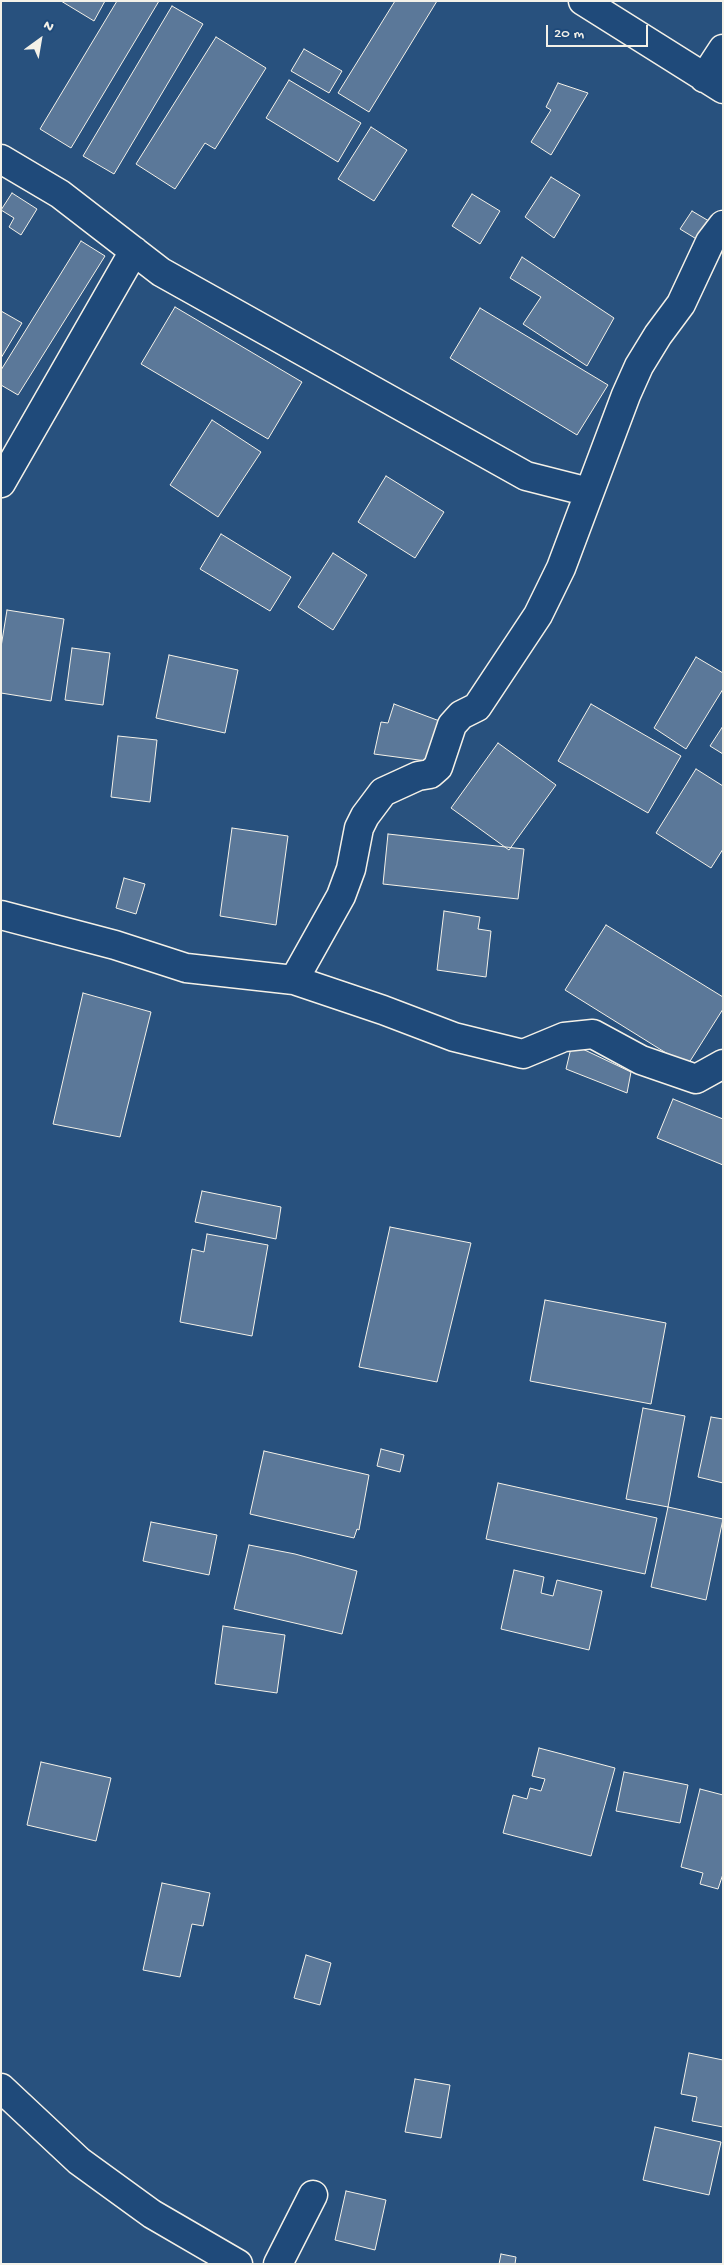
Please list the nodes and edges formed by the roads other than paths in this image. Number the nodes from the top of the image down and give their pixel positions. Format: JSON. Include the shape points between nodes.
{"nodes":[{"id":1,"x":583,"y":1,"type":"edge"},
{"id":2,"x":723,"y":49,"type":"edge"},
{"id":3,"x":713,"y":83,"type":"edge"},
{"id":4,"x":1,"y":158,"type":"edge"},
{"id":5,"x":723,"y":225,"type":"edge"},
{"id":6,"x":134,"y":251,"type":"junction"},
{"id":7,"x":1,"y":483,"type":"edge"},
{"id":8,"x":588,"y":492,"type":"junction"},
{"id":9,"x":1,"y":915,"type":"edge"},
{"id":10,"x":294,"y":980,"type":"junction"},
{"id":11,"x":723,"y":1064,"type":"edge"},
{"id":12,"x":1,"y":2088,"type":"edge"},
{"id":13,"x":313,"y":2195,"type":"dead end"},
{"id":14,"x":238,"y":2264,"type":"edge"},
{"id":15,"x":278,"y":2264,"type":"edge"}],
"edges":[{"from":1,"to":3,"type":"street"},
{"from":2,"to":3,"type":"street"},
{"from":4,"to":6,"type":"street","via":[[60,194]]},
{"from":5,"to":8,"type":"street","via":[[710,242],[681,304],[639,366]]},
{"from":6,"to":7,"type":"street"},
{"from":6,"to":8,"type":"street","via":[[169,277],[526,476]]},
{"from":8,"to":10,"type":"street","via":[[561,568],[538,614],[477,707],[461,715],[452,725],[438,767],[430,774],[383,792],[365,816],[342,896]]},
{"from":9,"to":10,"type":"street","via":[[116,945],[186,968]]},
{"from":10,"to":11,"type":"street","via":[[454,1037],[523,1054],[564,1037],[593,1034],[641,1060],[696,1079]]},
{"from":12,"to":14,"type":"street","via":[[79,2161],[152,2214]]},
{"from":13,"to":15,"type":"street"}]}
